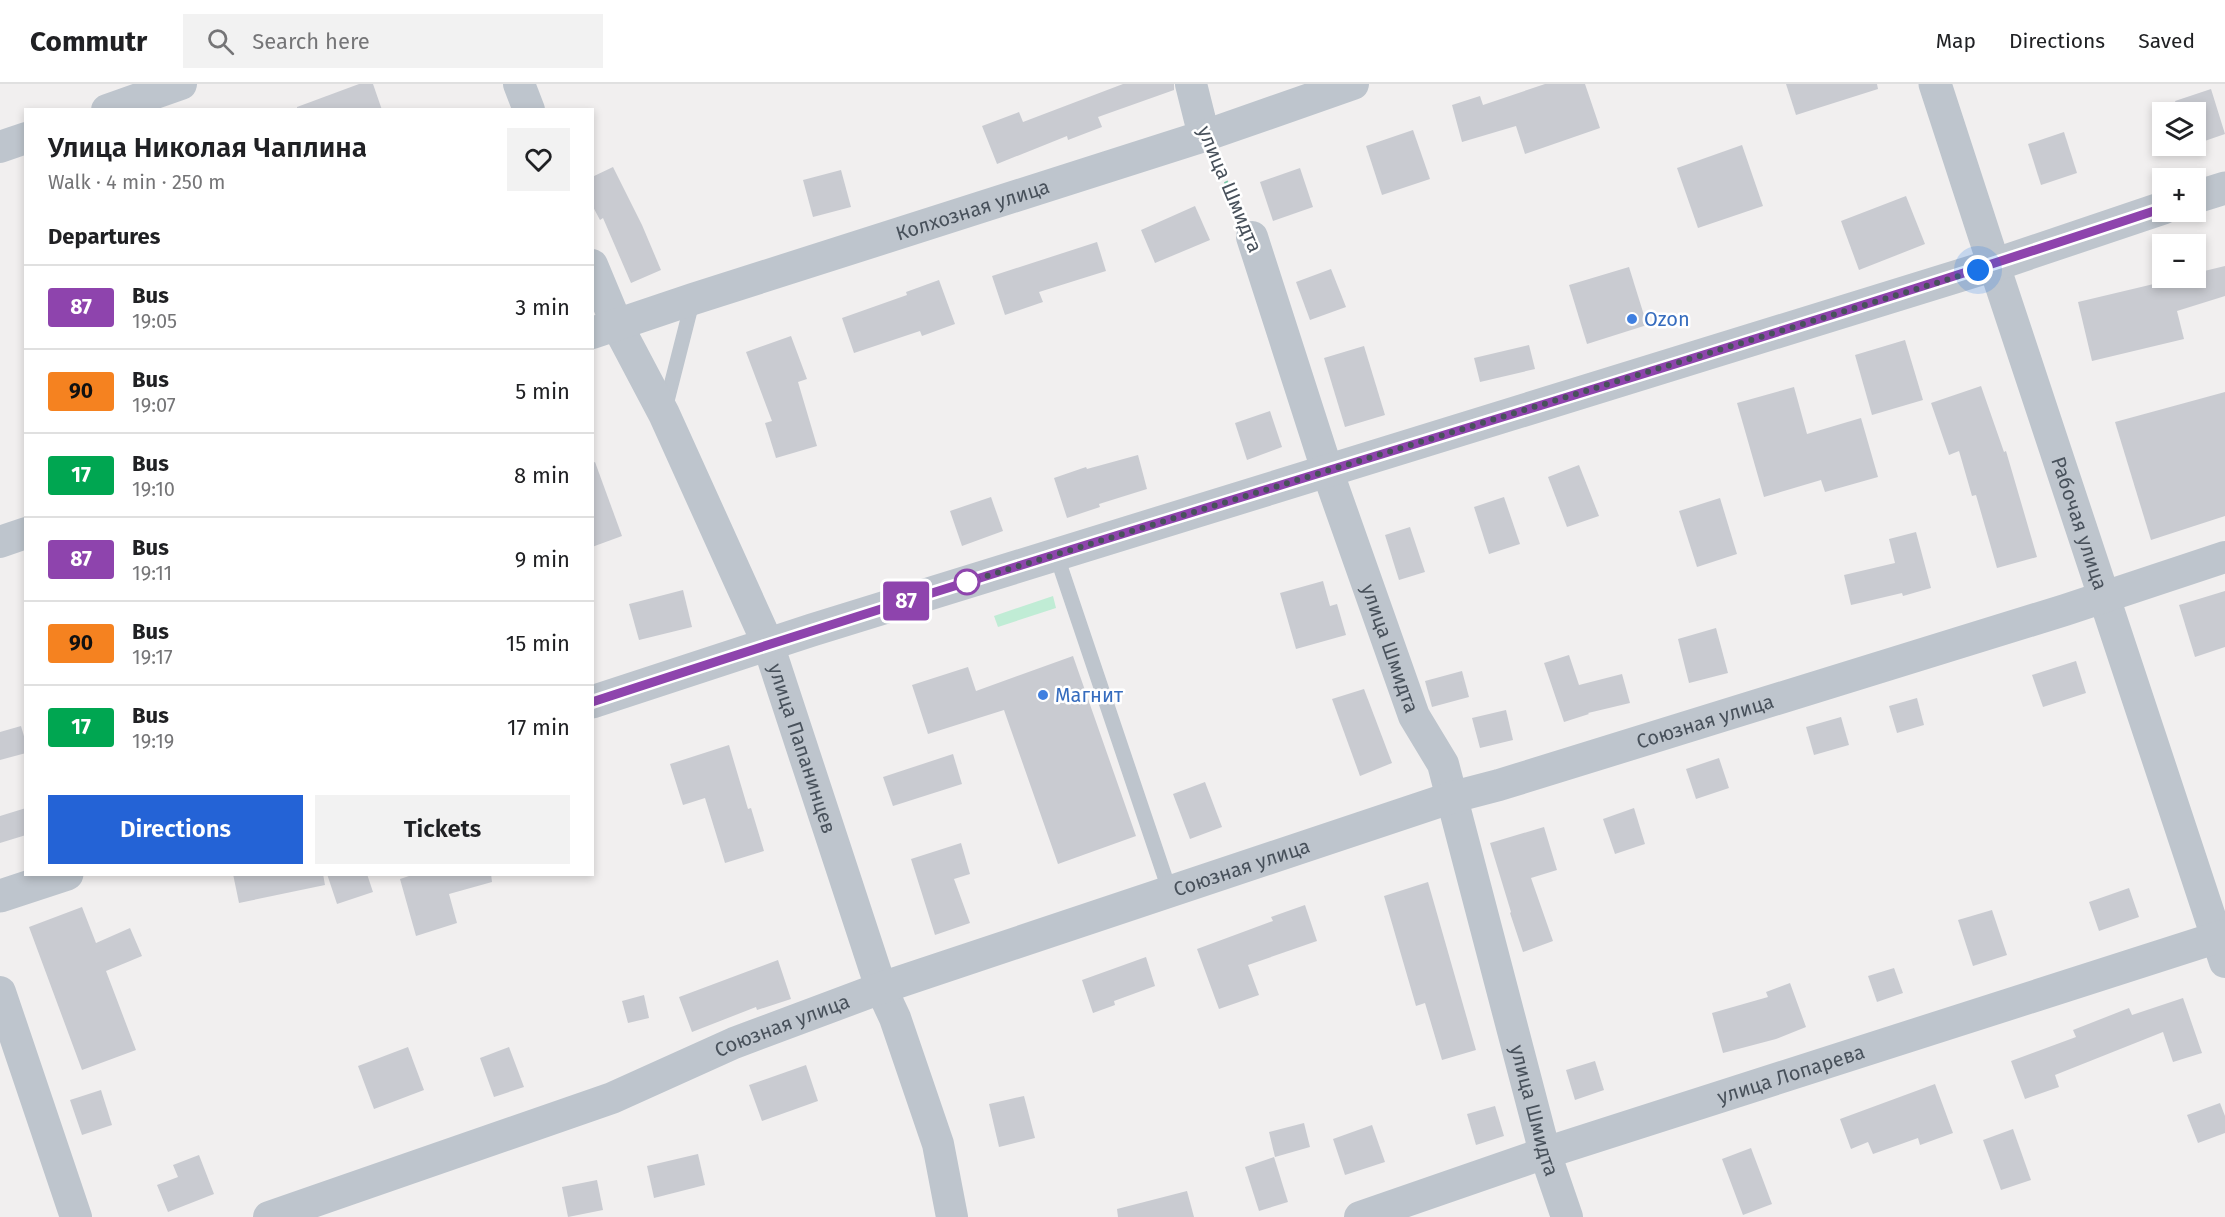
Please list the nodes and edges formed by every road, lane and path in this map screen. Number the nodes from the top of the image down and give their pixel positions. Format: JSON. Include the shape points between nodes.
{"nodes":[{"id":1,"x":181,"y":84,"type":"edge"},
{"id":2,"x":519,"y":84,"type":"edge"},
{"id":3,"x":1191,"y":84,"type":"edge"},
{"id":4,"x":1353,"y":84,"type":"edge"},
{"id":5,"x":1935,"y":84,"type":"edge"},
{"id":6,"x":113,"y":108,"type":"edge"},
{"id":7,"x":528,"y":108,"type":"edge"},
{"id":8,"x":1204,"y":136,"type":"junction"},
{"id":9,"x":24,"y":139,"type":"edge"},
{"id":10,"x":0,"y":147,"type":"edge"},
{"id":11,"x":2225,"y":188,"type":"edge"},
{"id":12,"x":2206,"y":194,"type":"edge"},
{"id":13,"x":2152,"y":212,"type":"edge"},
{"id":14,"x":1252,"y":237,"type":"joint"},
{"id":15,"x":1994,"y":265,"type":"junction"},
{"id":16,"x":594,"y":275,"type":"edge"},
{"id":17,"x":693,"y":299,"type":"junction"},
{"id":18,"x":605,"y":329,"type":"edge"},
{"id":19,"x":664,"y":414,"type":"junction"},
{"id":20,"x":1327,"y":470,"type":"junction"},
{"id":21,"x":24,"y":534,"type":"edge"},
{"id":22,"x":0,"y":542,"type":"edge"},
{"id":23,"x":1056,"y":554,"type":"junction"},
{"id":24,"x":2225,"y":557,"type":"edge"},
{"id":25,"x":2104,"y":597,"type":"junction"},
{"id":26,"x":768,"y":644,"type":"junction"},
{"id":27,"x":594,"y":701,"type":"edge"},
{"id":28,"x":1453,"y":797,"type":"junction"},
{"id":29,"x":61,"y":876,"type":"edge"},
{"id":30,"x":1170,"y":892,"type":"junction"},
{"id":31,"x":0,"y":897,"type":"edge"},
{"id":32,"x":2222,"y":945,"type":"edge"},
{"id":33,"x":881,"y":988,"type":"junction"},
{"id":34,"x":0,"y":993,"type":"edge"},
{"id":35,"x":1545,"y":1153,"type":"junction"},
{"id":36,"x":76,"y":1217,"type":"edge"},
{"id":37,"x":269,"y":1217,"type":"edge"},
{"id":38,"x":952,"y":1217,"type":"edge"},
{"id":39,"x":1360,"y":1217,"type":"edge"},
{"id":40,"x":1567,"y":1217,"type":"edge"}],
"edges":[{"from":1,"to":6,"type":"street"},
{"from":2,"to":7,"type":"street"},
{"from":3,"to":8,"type":"street","name":"улица Шмидта"},
{"from":4,"to":8,"type":"street","name":"Колхозная улица"},
{"from":5,"to":15,"type":"street","name":"Рабочая улица"},
{"from":8,"to":14,"type":"path","name":"улица Шмидта"},
{"from":8,"to":17,"type":"street","name":"Колхозная улица"},
{"from":9,"to":10,"type":"street"},
{"from":11,"to":12,"type":"street"},
{"from":13,"to":15,"type":"street"},
{"from":14,"to":20,"type":"street","name":"улица Шмидта"},
{"from":15,"to":20,"type":"street"},
{"from":15,"to":25,"type":"street","name":"Рабочая улица"},
{"from":16,"to":18,"type":"street","name":"улица Папанинцев"},
{"from":17,"to":18,"type":"street","name":"Колхозная улица"},
{"from":17,"to":19,"type":"lane"},
{"from":18,"to":19,"type":"street","name":"улица Папанинцев"},
{"from":19,"to":26,"type":"street","name":"улица Папанинцев"},
{"from":20,"to":23,"type":"street"},
{"from":20,"to":28,"type":"street","name":"улица Шмидта","via":[[1414,716],[1443,764]]},
{"from":21,"to":22,"type":"street"},
{"from":23,"to":26,"type":"street"},
{"from":23,"to":30,"type":"lane"},
{"from":24,"to":25,"type":"street","name":"Союзная улица"},
{"from":25,"to":28,"type":"street","name":"Союзная улица"},
{"from":25,"to":32,"type":"street","name":"Рабочая улица"},
{"from":26,"to":27,"type":"street"},
{"from":26,"to":33,"type":"street","name":"улица Папанинцев"},
{"from":28,"to":30,"type":"street","name":"Союзная улица"},
{"from":28,"to":35,"type":"street","name":"улица Шмидта"},
{"from":29,"to":31,"type":"street"},
{"from":30,"to":33,"type":"street","name":"Союзная улица"},
{"from":32,"to":35,"type":"street","name":"улица Лопарева"},
{"from":33,"to":37,"type":"street","name":"Союзная улица","via":[[734,1043],[612,1098]]},
{"from":33,"to":38,"type":"street","name":"улица Папанинцев","via":[[938,1144]]},
{"from":34,"to":36,"type":"street"},
{"from":35,"to":39,"type":"street","name":"улица Лопарева"},
{"from":35,"to":40,"type":"street","name":"улица Шмидта"}]}
